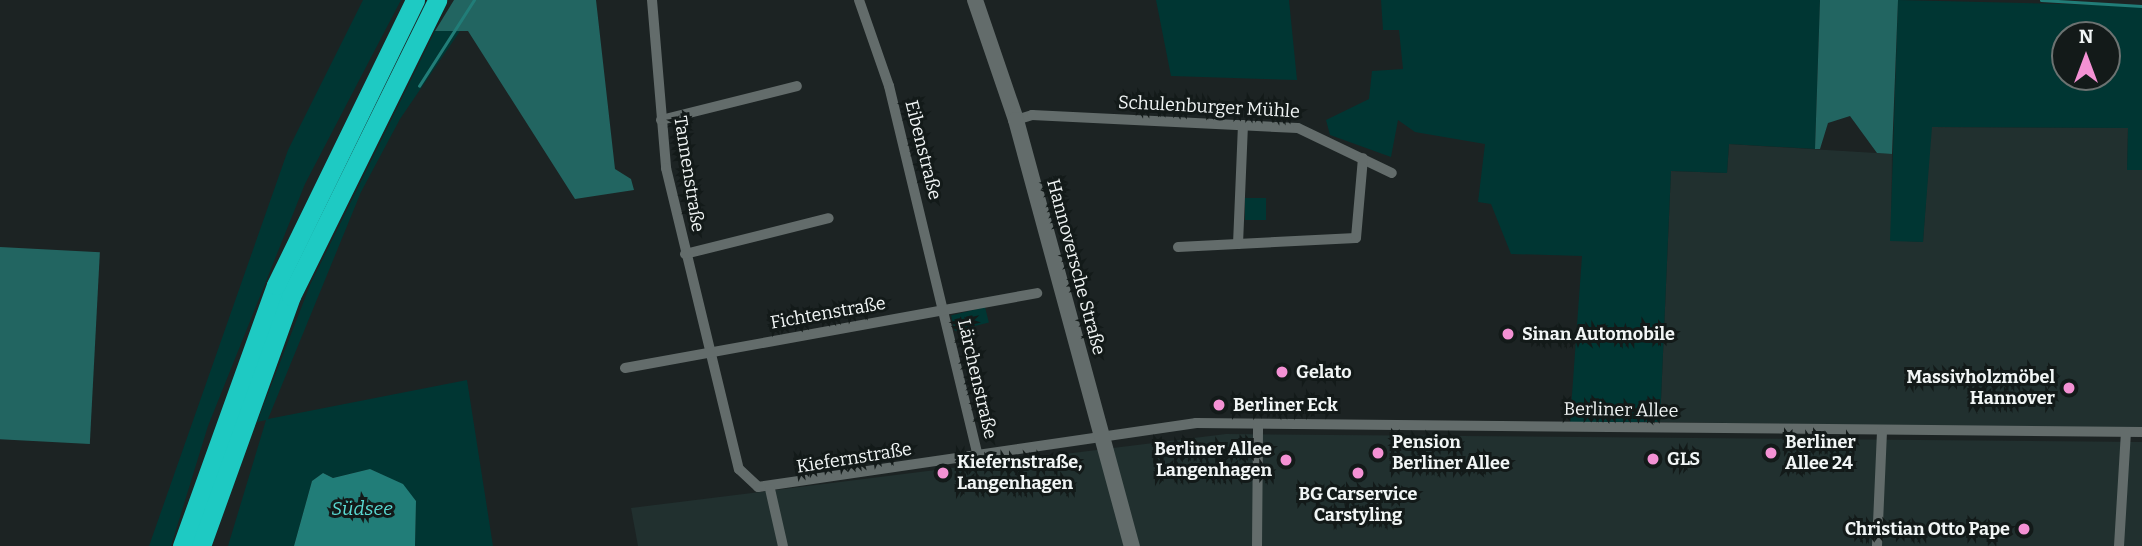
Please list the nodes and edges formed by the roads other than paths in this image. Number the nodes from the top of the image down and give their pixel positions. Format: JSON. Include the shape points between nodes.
{"nodes":[{"id":1,"x":415,"y":0,"type":"edge"},
{"id":2,"x":437,"y":0,"type":"edge"},
{"id":3,"x":652,"y":0,"type":"edge"},
{"id":4,"x":859,"y":0,"type":"edge"},
{"id":5,"x":975,"y":0,"type":"edge"},
{"id":6,"x":797,"y":86,"type":"dead end"},
{"id":7,"x":661,"y":120,"type":"junction"},
{"id":8,"x":1016,"y":120,"type":"junction"},
{"id":9,"x":1243,"y":125,"type":"junction"},
{"id":10,"x":1363,"y":158,"type":"junction"},
{"id":11,"x":1392,"y":173,"type":"dead end"},
{"id":12,"x":829,"y":218,"type":"dead end"},
{"id":13,"x":1238,"y":244,"type":"junction"},
{"id":14,"x":1178,"y":247,"type":"dead end"},
{"id":15,"x":685,"y":254,"type":"junction"},
{"id":16,"x":1037,"y":293,"type":"dead end"},
{"id":17,"x":943,"y":310,"type":"junction"},
{"id":18,"x":708,"y":351,"type":"junction"},
{"id":19,"x":625,"y":368,"type":"dead end"},
{"id":20,"x":1258,"y":424,"type":"junction"},
{"id":21,"x":1882,"y":429,"type":"junction"},
{"id":22,"x":2126,"y":432,"type":"junction"},
{"id":23,"x":2142,"y":432,"type":"edge"},
{"id":24,"x":1101,"y":436,"type":"junction"},
{"id":25,"x":978,"y":457,"type":"junction"},
{"id":26,"x":770,"y":489,"type":"junction"},
{"id":27,"x":182,"y":546,"type":"edge"},
{"id":28,"x":201,"y":546,"type":"edge"},
{"id":29,"x":783,"y":546,"type":"edge"},
{"id":30,"x":1132,"y":546,"type":"edge"},
{"id":31,"x":1257,"y":546,"type":"edge"},
{"id":32,"x":1877,"y":546,"type":"edge"},
{"id":33,"x":2119,"y":546,"type":"edge"}],
"edges":[{"from":1,"to":27,"type":"highway","via":[[276,285]]},
{"from":2,"to":28,"type":"highway","via":[[291,296]]},
{"from":3,"to":7,"type":"street","name":"Tannenstraße"},
{"from":4,"to":17,"type":"street","name":"Eibenstraße","via":[[876,36]]},
{"from":5,"to":8,"type":"main road","name":"Hannoversche Straße"},
{"from":6,"to":7,"type":"street"},
{"from":7,"to":15,"type":"street","name":"Tannenstraße"},
{"from":8,"to":9,"type":"street","name":"Schulenburger Mühle","via":[[1032,115]]},
{"from":8,"to":24,"type":"main road","name":"Hannoversche Straße"},
{"from":9,"to":10,"type":"street","name":"Schulenburger Mühle","via":[[1306,130]]},
{"from":9,"to":13,"type":"street"},
{"from":10,"to":11,"type":"street","name":"Schulenburger Mühle"},
{"from":10,"to":13,"type":"street","via":[[1356,238]]},
{"from":12,"to":15,"type":"street"},
{"from":13,"to":14,"type":"street"},
{"from":15,"to":18,"type":"street","name":"Tannenstraße"},
{"from":16,"to":17,"type":"street","name":"Fichtenstraße"},
{"from":17,"to":18,"type":"street","name":"Fichtenstraße"},
{"from":17,"to":25,"type":"street","name":"Lärchenstraße"},
{"from":18,"to":19,"type":"street","name":"Fichtenstraße"},
{"from":18,"to":26,"type":"street","via":[[739,470],[753,484]]},
{"from":20,"to":21,"type":"street","name":"Berliner Allee"},
{"from":20,"to":24,"type":"street","name":"Berliner Allee","via":[[1195,423]]},
{"from":20,"to":31,"type":"street"},
{"from":21,"to":22,"type":"street","name":"Berliner Allee"},
{"from":21,"to":32,"type":"street"},
{"from":22,"to":23,"type":"street","name":"Berliner Allee"},
{"from":22,"to":33,"type":"street"},
{"from":24,"to":25,"type":"street","name":"Kiefernstraße"},
{"from":24,"to":30,"type":"main road","name":"Hannoversche Straße"},
{"from":25,"to":26,"type":"street","name":"Kiefernstraße"},
{"from":26,"to":29,"type":"street"}]}
